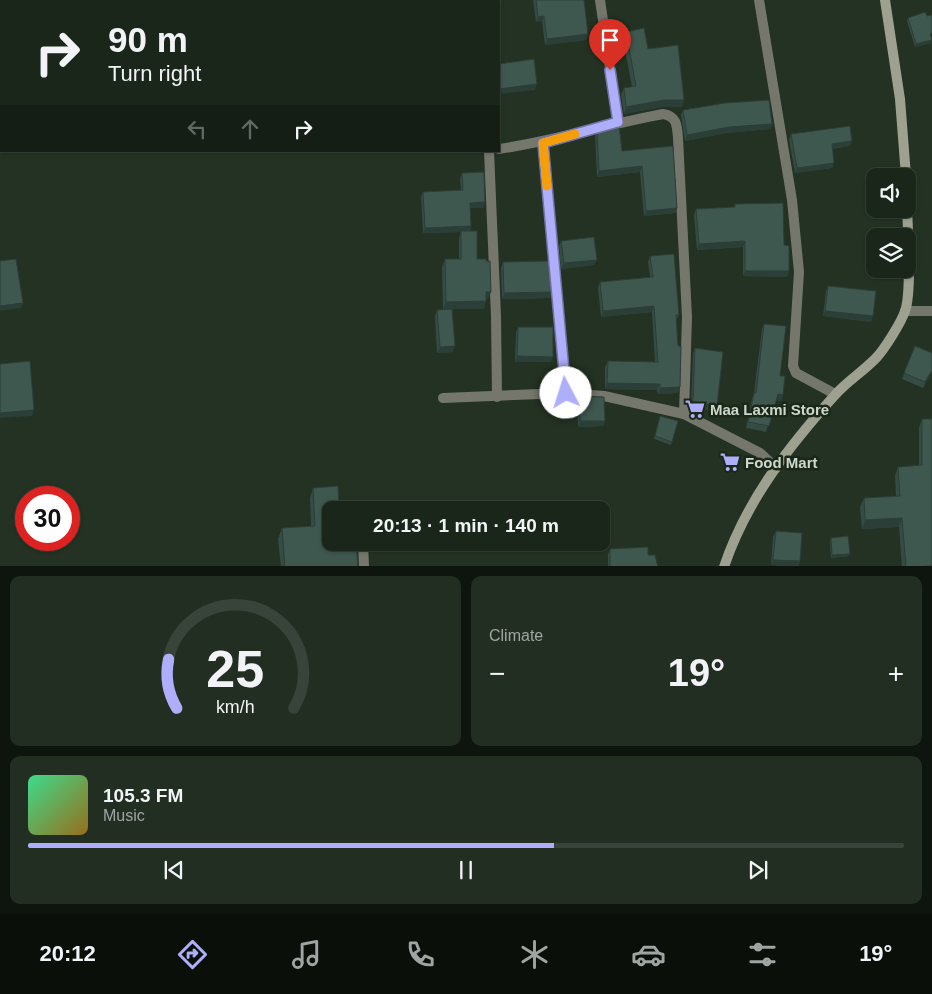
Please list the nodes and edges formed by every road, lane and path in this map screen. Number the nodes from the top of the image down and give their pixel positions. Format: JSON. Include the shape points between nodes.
{"nodes":[{"id":1,"x":600,"y":0,"type":"edge"},
{"id":2,"x":759,"y":0,"type":"edge"},
{"id":3,"x":885,"y":0,"type":"edge"},
{"id":4,"x":618,"y":122,"type":"junction"},
{"id":5,"x":543,"y":143,"type":"junction"},
{"id":6,"x":500,"y":149,"type":"edge"},
{"id":7,"x":489,"y":152,"type":"edge"},
{"id":8,"x":905,"y":168,"type":"edge"},
{"id":9,"x":907,"y":218,"type":"edge"},
{"id":10,"x":905,"y":311,"type":"junction"},
{"id":11,"x":932,"y":311,"type":"edge"},
{"id":12,"x":566,"y":393,"type":"junction"},
{"id":13,"x":835,"y":394,"type":"junction"},
{"id":14,"x":496,"y":397,"type":"junction"},
{"id":15,"x":443,"y":398,"type":"dead end"},
{"id":16,"x":684,"y":414,"type":"junction"},
{"id":17,"x":776,"y":468,"type":"junction"},
{"id":18,"x":363,"y":551,"type":"edge"},
{"id":19,"x":364,"y":566,"type":"edge"},
{"id":20,"x":724,"y":566,"type":"edge"}],
"edges":[{"from":1,"to":4,"type":"street"},
{"from":2,"to":13,"type":"street","via":[[792,200],[798,263],[793,366],[796,372]]},
{"from":3,"to":8,"type":"main road","via":[[900,99]]},
{"from":4,"to":5,"type":"street"},
{"from":4,"to":16,"type":"street","via":[[663,114],[670,115],[677,125],[687,317]]},
{"from":5,"to":6,"type":"street"},
{"from":5,"to":12,"type":"street"},
{"from":7,"to":14,"type":"street"},
{"from":9,"to":10,"type":"main road","via":[[908,295]]},
{"from":10,"to":11,"type":"street"},
{"from":10,"to":13,"type":"main road","via":[[878,356]]},
{"from":12,"to":14,"type":"street"},
{"from":12,"to":16,"type":"street","via":[[604,396]]},
{"from":13,"to":17,"type":"main road"},
{"from":14,"to":15,"type":"street"},
{"from":16,"to":17,"type":"street","via":[[760,453]]},
{"from":17,"to":20,"type":"main road","via":[[753,501]]},
{"from":18,"to":19,"type":"street"}]}
